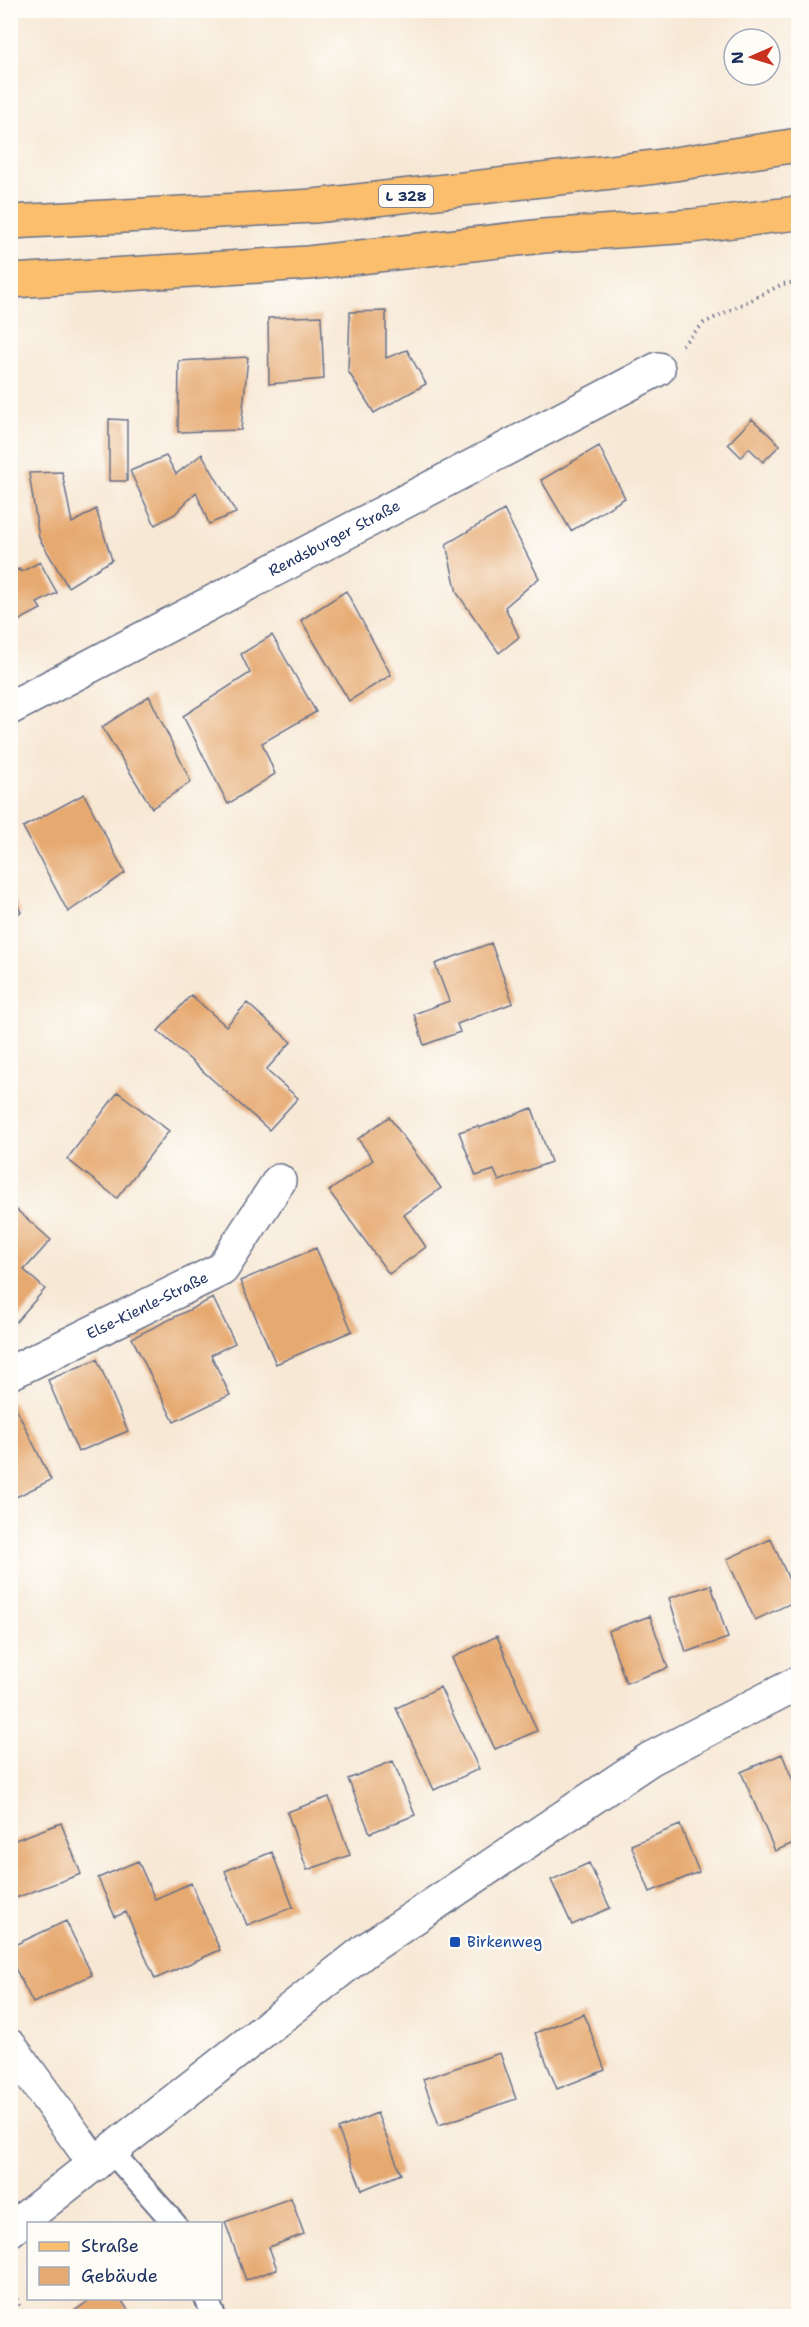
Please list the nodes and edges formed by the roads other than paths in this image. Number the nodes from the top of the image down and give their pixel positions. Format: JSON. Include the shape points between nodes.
{"nodes":[{"id":1,"x":798,"y":145,"type":"edge"},
{"id":2,"x":798,"y":213,"type":"edge"},
{"id":3,"x":10,"y":222,"type":"edge"},
{"id":4,"x":10,"y":273,"type":"edge"},
{"id":5,"x":11,"y":281,"type":"edge"},
{"id":6,"x":658,"y":369,"type":"road end"},
{"id":7,"x":10,"y":708,"type":"edge"},
{"id":8,"x":279,"y":1181,"type":"dead end"},
{"id":9,"x":10,"y":1373,"type":"edge"},
{"id":10,"x":798,"y":1683,"type":"edge"},
{"id":11,"x":10,"y":2046,"type":"edge"},
{"id":12,"x":103,"y":2157,"type":"junction"},
{"id":13,"x":174,"y":2222,"type":"edge"},
{"id":14,"x":10,"y":2230,"type":"edge"},
{"id":15,"x":207,"y":2300,"type":"edge"},
{"id":16,"x":213,"y":2316,"type":"edge"}],
"edges":[{"from":1,"to":3,"type":"main road","number":"L 328","via":[[655,168],[314,206]]},
{"from":2,"to":5,"type":"main road","via":[[308,262]]},
{"from":4,"to":5,"type":"street"},
{"from":6,"to":7,"type":"street","name":"Rendsburger Straße"},
{"from":8,"to":9,"type":"street","name":"Else-Kienle-Straße","via":[[222,1269]]},
{"from":10,"to":12,"type":"street","via":[[650,1759],[366,1950]]},
{"from":11,"to":12,"type":"street"},
{"from":12,"to":13,"type":"lane"},
{"from":12,"to":14,"type":"street"},
{"from":15,"to":16,"type":"lane"}]}
